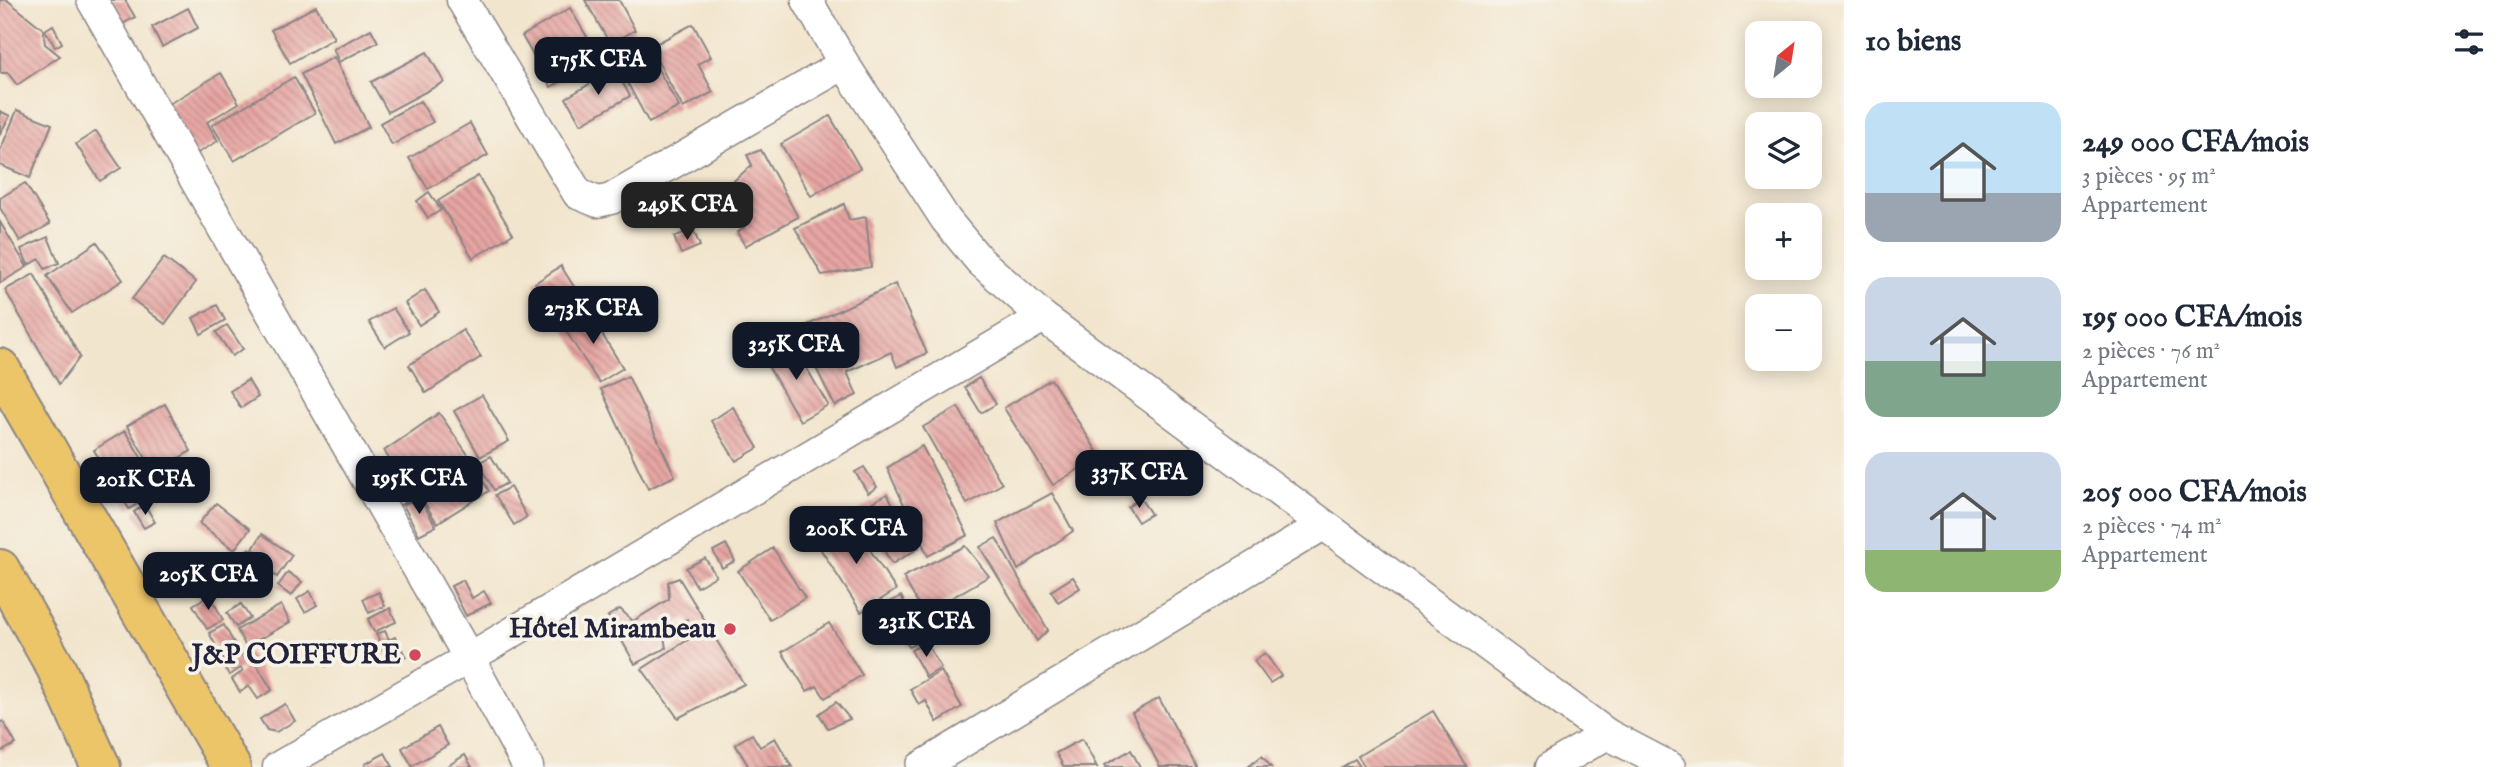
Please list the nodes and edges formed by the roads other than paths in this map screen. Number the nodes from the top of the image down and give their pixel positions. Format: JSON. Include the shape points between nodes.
{"nodes":[{"id":1,"x":92,"y":0,"type":"edge"},
{"id":2,"x":462,"y":0,"type":"edge"},
{"id":3,"x":807,"y":0,"type":"edge"},
{"id":4,"x":844,"y":64,"type":"junction"},
{"id":5,"x":1043,"y":317,"type":"junction"},
{"id":6,"x":0,"y":368,"type":"edge"},
{"id":7,"x":1323,"y":525,"type":"junction"},
{"id":8,"x":0,"y":569,"type":"edge"},
{"id":9,"x":469,"y":658,"type":"junction"},
{"id":10,"x":1607,"y":734,"type":"junction"},
{"id":11,"x":101,"y":767,"type":"edge"},
{"id":12,"x":231,"y":767,"type":"edge"},
{"id":13,"x":278,"y":767,"type":"edge"},
{"id":14,"x":528,"y":767,"type":"edge"},
{"id":15,"x":921,"y":767,"type":"edge"},
{"id":16,"x":1550,"y":767,"type":"edge"},
{"id":17,"x":1670,"y":767,"type":"edge"}],
"edges":[{"from":1,"to":9,"type":"street"},
{"from":2,"to":4,"type":"street","via":[[578,194],[598,202],[611,199]]},
{"from":3,"to":4,"type":"street"},
{"from":4,"to":5,"type":"street","via":[[946,220],[980,261]]},
{"from":5,"to":7,"type":"street"},
{"from":5,"to":9,"type":"street"},
{"from":6,"to":12,"type":"main road"},
{"from":7,"to":10,"type":"street"},
{"from":7,"to":15,"type":"street"},
{"from":8,"to":11,"type":"main road","via":[[56,668]]},
{"from":9,"to":13,"type":"street"},
{"from":9,"to":14,"type":"street"},
{"from":10,"to":16,"type":"street"},
{"from":10,"to":17,"type":"street"}]}
